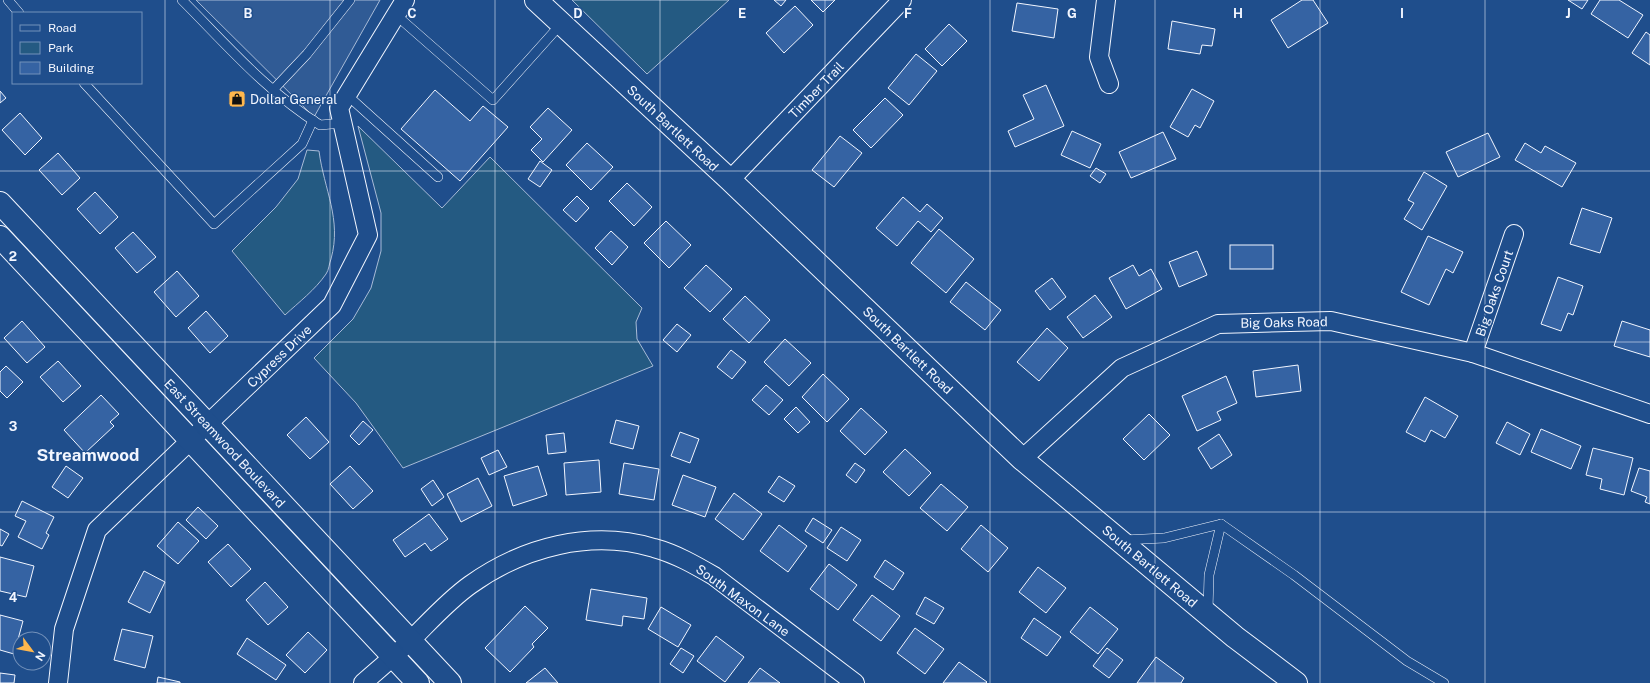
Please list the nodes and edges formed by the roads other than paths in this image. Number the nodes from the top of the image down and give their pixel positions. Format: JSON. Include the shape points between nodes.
{"nodes":[{"id":1,"x":8,"y":0,"type":"edge"},
{"id":2,"x":182,"y":0,"type":"edge"},
{"id":3,"x":350,"y":0,"type":"edge"},
{"id":4,"x":536,"y":0,"type":"edge"},
{"id":5,"x":902,"y":0,"type":"edge"},
{"id":6,"x":1106,"y":0,"type":"edge"},
{"id":7,"x":401,"y":8,"type":"edge"},
{"id":8,"x":18,"y":12,"type":"edge"},
{"id":9,"x":561,"y":24,"type":"junction"},
{"id":10,"x":85,"y":84,"type":"edge"},
{"id":11,"x":1108,"y":84,"type":"dead end"},
{"id":12,"x":273,"y":90,"type":"junction"},
{"id":13,"x":347,"y":94,"type":"junction"},
{"id":14,"x":313,"y":120,"type":"junction"},
{"id":15,"x":342,"y":123,"type":"junction"},
{"id":16,"x":438,"y":177,"type":"dead end"},
{"id":17,"x":730,"y":180,"type":"junction"},
{"id":18,"x":0,"y":202,"type":"edge"},
{"id":19,"x":1514,"y":234,"type":"dead end"},
{"id":20,"x":0,"y":237,"type":"edge"},
{"id":21,"x":1474,"y":353,"type":"junction"},
{"id":22,"x":1650,"y":414,"type":"edge"},
{"id":23,"x":208,"y":425,"type":"junction"},
{"id":24,"x":191,"y":441,"type":"junction"},
{"id":25,"x":1022,"y":459,"type":"junction"},
{"id":26,"x":1221,"y":524,"type":"junction"},
{"id":27,"x":1118,"y":540,"type":"junction"},
{"id":28,"x":1208,"y":614,"type":"junction"},
{"id":29,"x":411,"y":640,"type":"junction"},
{"id":30,"x":393,"y":656,"type":"junction"},
{"id":31,"x":58,"y":683,"type":"edge"},
{"id":32,"x":363,"y":683,"type":"edge"},
{"id":33,"x":418,"y":683,"type":"edge"},
{"id":34,"x":450,"y":683,"type":"edge"},
{"id":35,"x":855,"y":683,"type":"edge"},
{"id":36,"x":1296,"y":683,"type":"edge"},
{"id":37,"x":1444,"y":683,"type":"edge"}],
"edges":[{"from":1,"to":8,"type":"lane"},
{"from":2,"to":12,"type":"lane"},
{"from":3,"to":12,"type":"lane","via":[[307,54]]},
{"from":4,"to":9,"type":"street","name":"South Bartlett Road"},
{"from":5,"to":17,"type":"street","name":"Timber Trail"},
{"from":6,"to":11,"type":"street","via":[[1099,57]]},
{"from":7,"to":9,"type":"lane","via":[[492,100]]},
{"from":7,"to":13,"type":"street","name":"Cypress Drive"},
{"from":9,"to":17,"type":"street","name":"South Bartlett Road"},
{"from":10,"to":14,"type":"lane","via":[[214,224],[302,144]]},
{"from":12,"to":14,"type":"lane"},
{"from":13,"to":15,"type":"street","name":"Cypress Drive","via":[[339,108]]},
{"from":13,"to":16,"type":"lane"},
{"from":14,"to":15,"type":"lane","via":[[320,125]]},
{"from":15,"to":23,"type":"street","name":"Cypress Drive","via":[[368,235],[332,305]]},
{"from":17,"to":25,"type":"street","name":"South Bartlett Road"},
{"from":18,"to":23,"type":"street","name":"East Streamwood Boulevard"},
{"from":19,"to":21,"type":"street","name":"Big Oaks Court"},
{"from":20,"to":24,"type":"street","name":"East Streamwood Boulevard"},
{"from":21,"to":22,"type":"street","name":"Big Oaks Road"},
{"from":21,"to":25,"type":"street","name":"Big Oaks Road","via":[[1331,321],[1218,324],[1122,368]]},
{"from":23,"to":24,"type":"street","name":"Cypress Drive"},
{"from":23,"to":29,"type":"street","name":"East Streamwood Boulevard"},
{"from":24,"to":30,"type":"street","name":"East Streamwood Boulevard"},
{"from":24,"to":31,"type":"street","name":"Cypress Drive","via":[[97,530],[64,629]]},
{"from":25,"to":27,"type":"street","name":"South Bartlett Road"},
{"from":26,"to":27,"type":"lane","via":[[1164,538]]},
{"from":26,"to":28,"type":"lane","via":[[1209,575]]},
{"from":26,"to":37,"type":"lane","via":[[1294,575],[1407,661]]},
{"from":27,"to":28,"type":"street","name":"South Bartlett Road"},
{"from":28,"to":36,"type":"street","name":"South Bartlett Road"},
{"from":29,"to":30,"type":"street","name":"South Maxon Lane"},
{"from":29,"to":34,"type":"street","name":"East Streamwood Boulevard"},
{"from":29,"to":35,"type":"street","name":"South Maxon Lane","via":[[469,585],[508,562],[558,544],[602,539],[654,548],[694,564],[714,576]]},
{"from":30,"to":32,"type":"street","name":"South Maxon Lane"},
{"from":30,"to":33,"type":"street","name":"East Streamwood Boulevard"}]}
